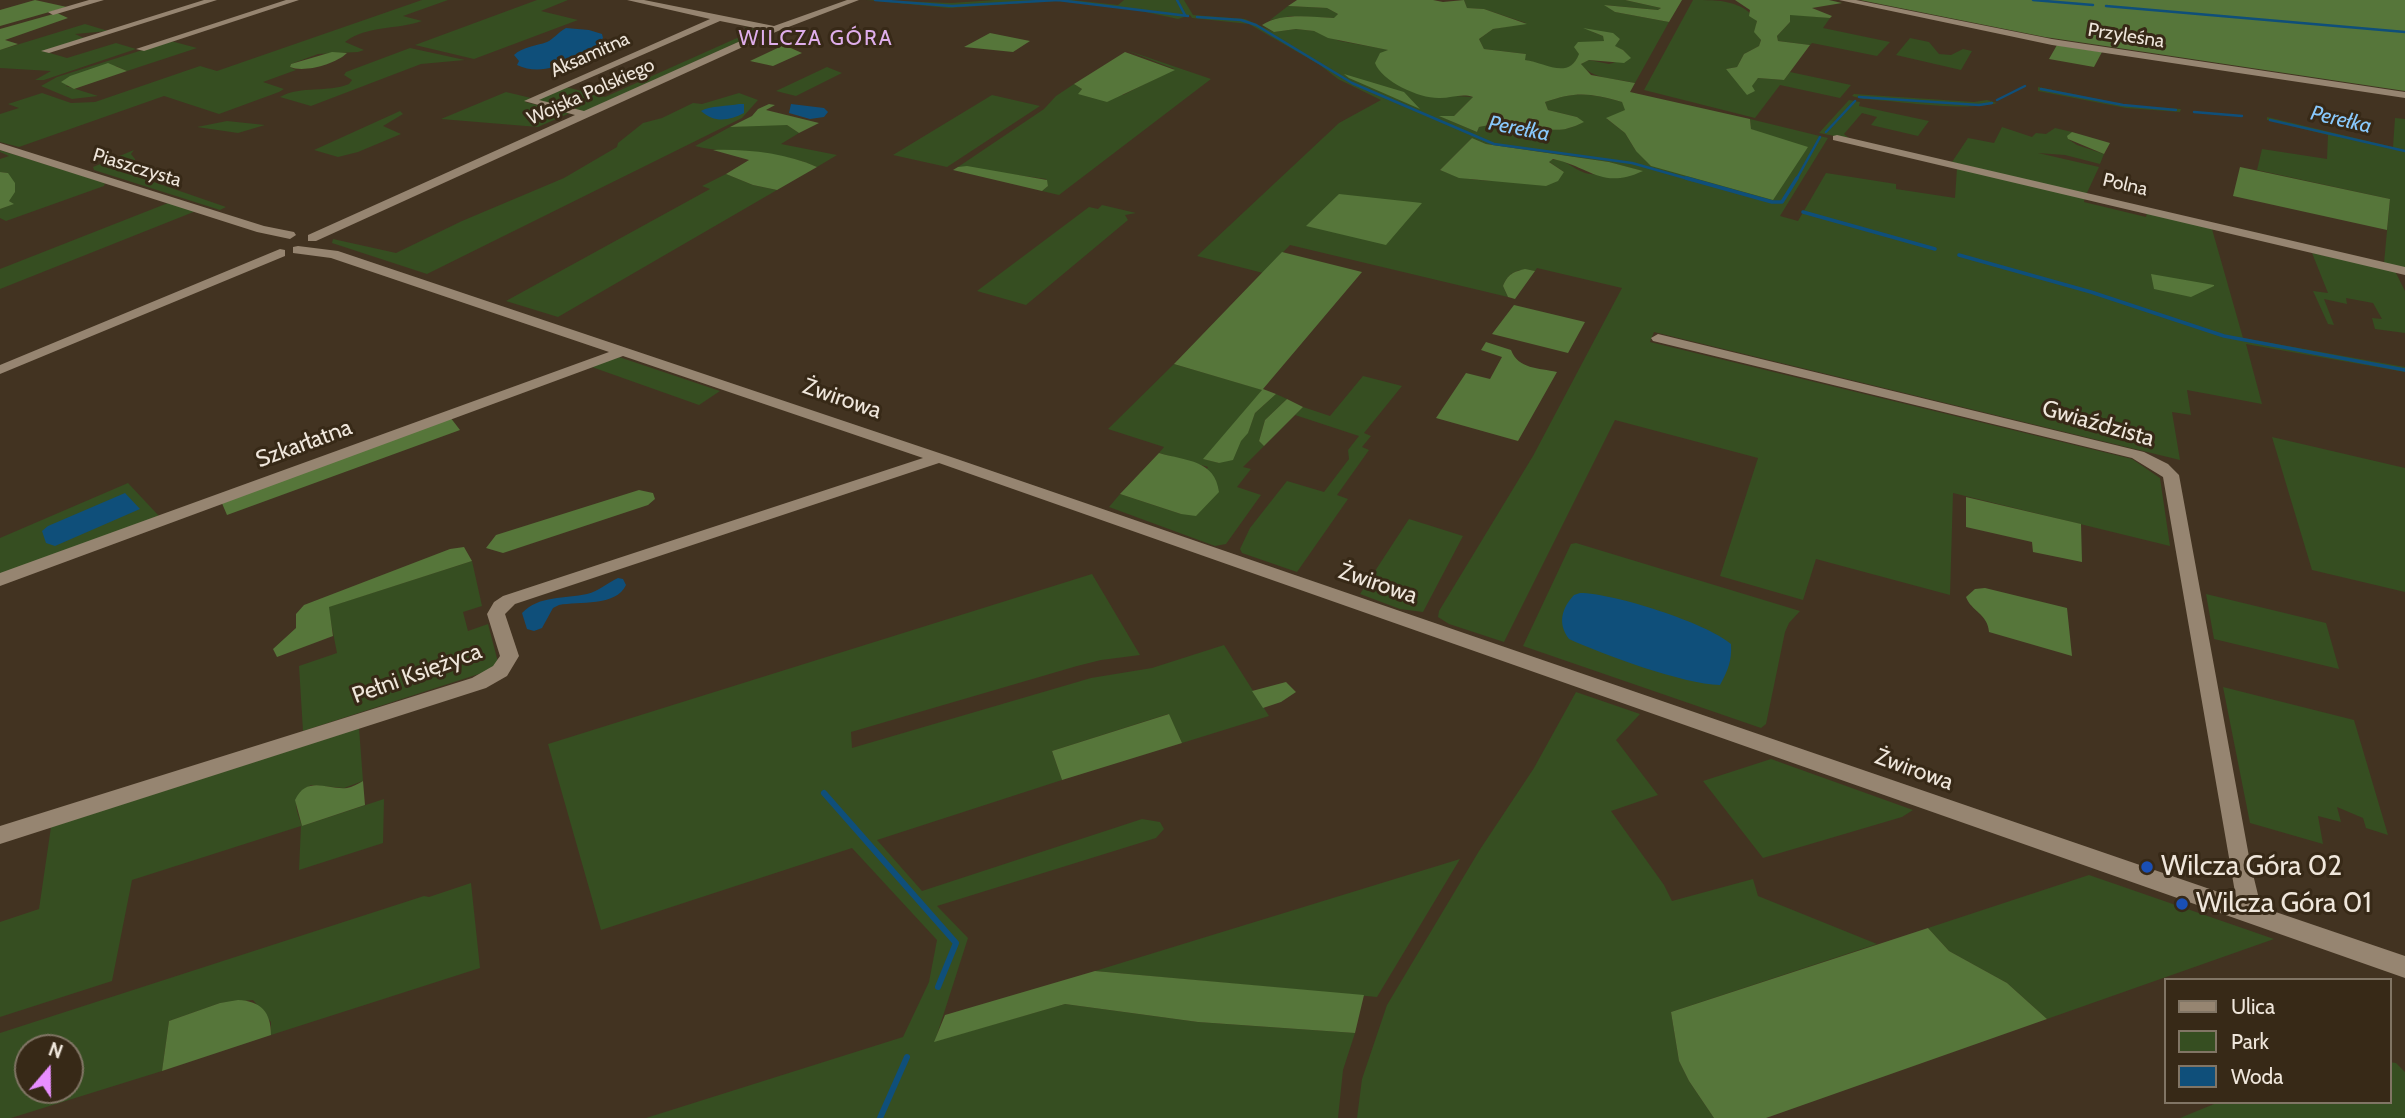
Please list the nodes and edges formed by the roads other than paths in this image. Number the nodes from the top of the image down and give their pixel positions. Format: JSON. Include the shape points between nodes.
{"nodes":[{"id":1,"x":100,"y":0,"type":"edge"},
{"id":2,"x":213,"y":0,"type":"edge"},
{"id":3,"x":295,"y":0,"type":"edge"},
{"id":4,"x":631,"y":0,"type":"edge"},
{"id":5,"x":855,"y":0,"type":"edge"},
{"id":6,"x":1843,"y":0,"type":"edge"},
{"id":7,"x":53,"y":12,"type":"dead end"},
{"id":8,"x":719,"y":18,"type":"junction"},
{"id":9,"x":775,"y":29,"type":"junction"},
{"id":10,"x":141,"y":49,"type":"dead end"},
{"id":11,"x":46,"y":51,"type":"dead end"},
{"id":12,"x":2405,"y":95,"type":"edge"},
{"id":13,"x":586,"y":115,"type":"junction"},
{"id":14,"x":1837,"y":138,"type":"dead end"},
{"id":15,"x":0,"y":146,"type":"edge"},
{"id":16,"x":261,"y":229,"type":"junction"},
{"id":17,"x":290,"y":235,"type":"junction"},
{"id":18,"x":309,"y":238,"type":"junction"},
{"id":19,"x":274,"y":247,"type":"junction"},
{"id":20,"x":298,"y":250,"type":"junction"},
{"id":21,"x":333,"y":254,"type":"junction"},
{"id":22,"x":2405,"y":271,"type":"edge"},
{"id":23,"x":1658,"y":338,"type":"dead end"},
{"id":24,"x":625,"y":351,"type":"junction"},
{"id":25,"x":0,"y":370,"type":"edge"},
{"id":26,"x":939,"y":458,"type":"junction"},
{"id":27,"x":0,"y":580,"type":"edge"},
{"id":28,"x":0,"y":835,"type":"edge"},
{"id":29,"x":2250,"y":913,"type":"junction"},
{"id":30,"x":2405,"y":967,"type":"edge"}],
"edges":[{"from":1,"to":7,"type":"street"},
{"from":2,"to":11,"type":"street"},
{"from":3,"to":10,"type":"street"},
{"from":4,"to":8,"type":"street"},
{"from":5,"to":9,"type":"street","name":"Wojska Polskiego"},
{"from":6,"to":12,"type":"street","name":"Przyleśna","via":[[2052,42]]},
{"from":8,"to":9,"type":"street"},
{"from":8,"to":13,"type":"street","name":"Aksamitna","via":[[529,101]]},
{"from":9,"to":13,"type":"street","name":"Wojska Polskiego"},
{"from":13,"to":18,"type":"street","name":"Wojska Polskiego"},
{"from":14,"to":22,"type":"street","name":"Polna"},
{"from":15,"to":16,"type":"street","name":"Piaszczysta"},
{"from":16,"to":17,"type":"street","name":"Piaszczysta"},
{"from":16,"to":19,"type":"street","name":"Piaszczysta"},
{"from":17,"to":18,"type":"street"},
{"from":17,"to":19,"type":"street"},
{"from":18,"to":20,"type":"street","name":"Wojska Polskiego"},
{"from":18,"to":21,"type":"street","name":"Żwirowa"},
{"from":19,"to":20,"type":"street"},
{"from":19,"to":25,"type":"street","via":[[242,267]]},
{"from":20,"to":21,"type":"street","name":"Żwirowa"},
{"from":21,"to":24,"type":"street","name":"Żwirowa"},
{"from":23,"to":29,"type":"street","name":"Gwiaździsta","via":[[2138,454],[2171,475]]},
{"from":24,"to":26,"type":"street","name":"Żwirowa"},
{"from":24,"to":27,"type":"street","name":"Szkarłatna"},
{"from":26,"to":28,"type":"street","name":"Pełni Księżyca","via":[[509,600],[496,614],[510,656],[500,671],[479,683]]},
{"from":26,"to":29,"type":"street","name":"Żwirowa"},
{"from":29,"to":30,"type":"street","name":"Żwirowa"}]}
